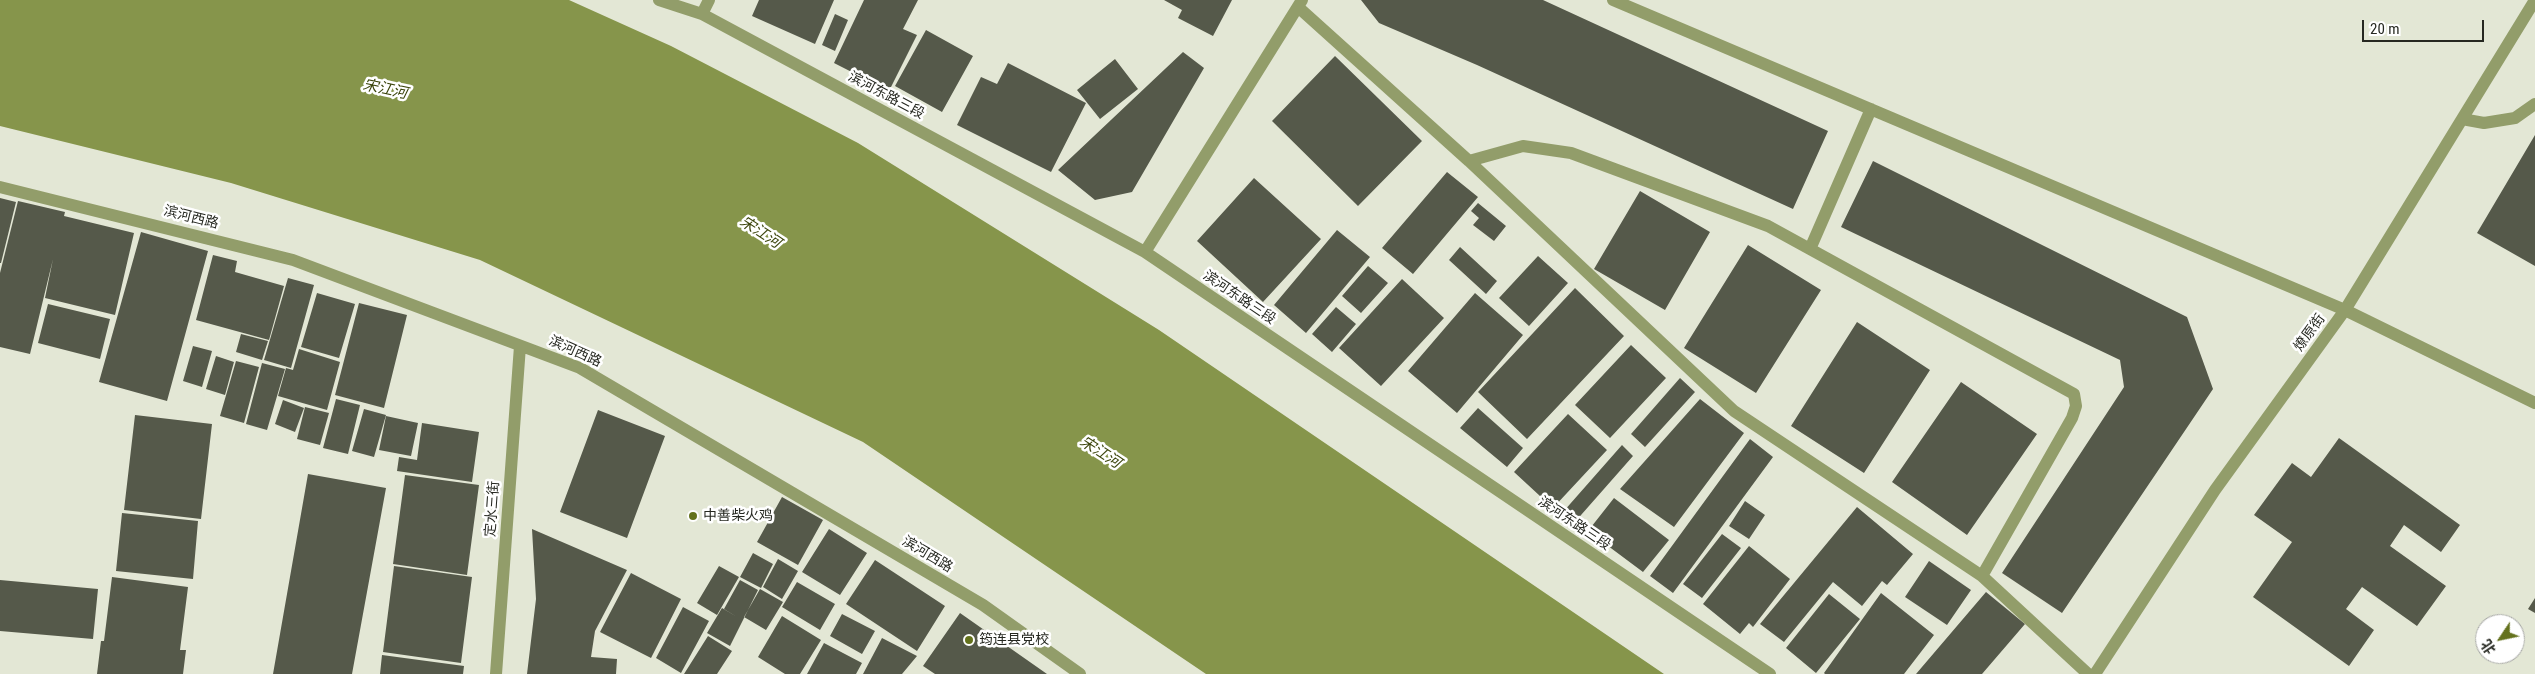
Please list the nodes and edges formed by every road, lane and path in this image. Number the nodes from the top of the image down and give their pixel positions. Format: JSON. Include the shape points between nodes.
{"nodes":[{"id":1,"x":659,"y":0,"type":"edge"},
{"id":2,"x":709,"y":0,"type":"edge"},
{"id":3,"x":1613,"y":0,"type":"edge"},
{"id":4,"x":2535,"y":0,"type":"edge"},
{"id":5,"x":1300,"y":3,"type":"edge"},
{"id":6,"x":702,"y":14,"type":"junction"},
{"id":7,"x":2535,"y":104,"type":"edge"},
{"id":8,"x":1871,"y":109,"type":"junction"},
{"id":9,"x":2462,"y":119,"type":"junction"},
{"id":10,"x":1469,"y":160,"type":"junction"},
{"id":11,"x":0,"y":187,"type":"edge"},
{"id":12,"x":1810,"y":250,"type":"junction"},
{"id":13,"x":1145,"y":252,"type":"junction"},
{"id":14,"x":2345,"y":310,"type":"junction"},
{"id":15,"x":520,"y":346,"type":"junction"},
{"id":16,"x":2535,"y":403,"type":"edge"},
{"id":17,"x":1982,"y":576,"type":"junction"},
{"id":18,"x":496,"y":674,"type":"edge"},
{"id":19,"x":1080,"y":674,"type":"edge"},
{"id":20,"x":1770,"y":674,"type":"edge"},
{"id":21,"x":2088,"y":674,"type":"edge"},
{"id":22,"x":2095,"y":674,"type":"edge"}],
"edges":[{"from":1,"to":6,"type":"street","name":"滨河东路三段"},
{"from":2,"to":6,"type":"street"},
{"from":3,"to":8,"type":"street"},
{"from":4,"to":9,"type":"street","name":"燎原街"},
{"from":5,"to":10,"type":"street"},
{"from":5,"to":13,"type":"street"},
{"from":6,"to":13,"type":"street","name":"滨河东路三段"},
{"from":7,"to":9,"type":"street","via":[[2515,118],[2484,123]]},
{"from":8,"to":12,"type":"street"},
{"from":8,"to":14,"type":"street"},
{"from":9,"to":14,"type":"street","name":"燎原街"},
{"from":10,"to":12,"type":"street","via":[[1523,146],[1571,153],[1768,226]]},
{"from":10,"to":17,"type":"street","via":[[1734,411]]},
{"from":11,"to":15,"type":"street","name":"滨河西路","via":[[293,260]]},
{"from":12,"to":17,"type":"street","via":[[2074,394],[2076,406],[2070,423]]},
{"from":13,"to":20,"type":"street","name":"滨河东路三段"},
{"from":14,"to":16,"type":"street"},
{"from":14,"to":22,"type":"street","name":"燎原街","via":[[2215,490]]},
{"from":15,"to":18,"type":"street","name":"定水三街"},
{"from":15,"to":19,"type":"street","name":"滨河西路","via":[[580,368],[982,605]]},
{"from":17,"to":21,"type":"street"}]}
